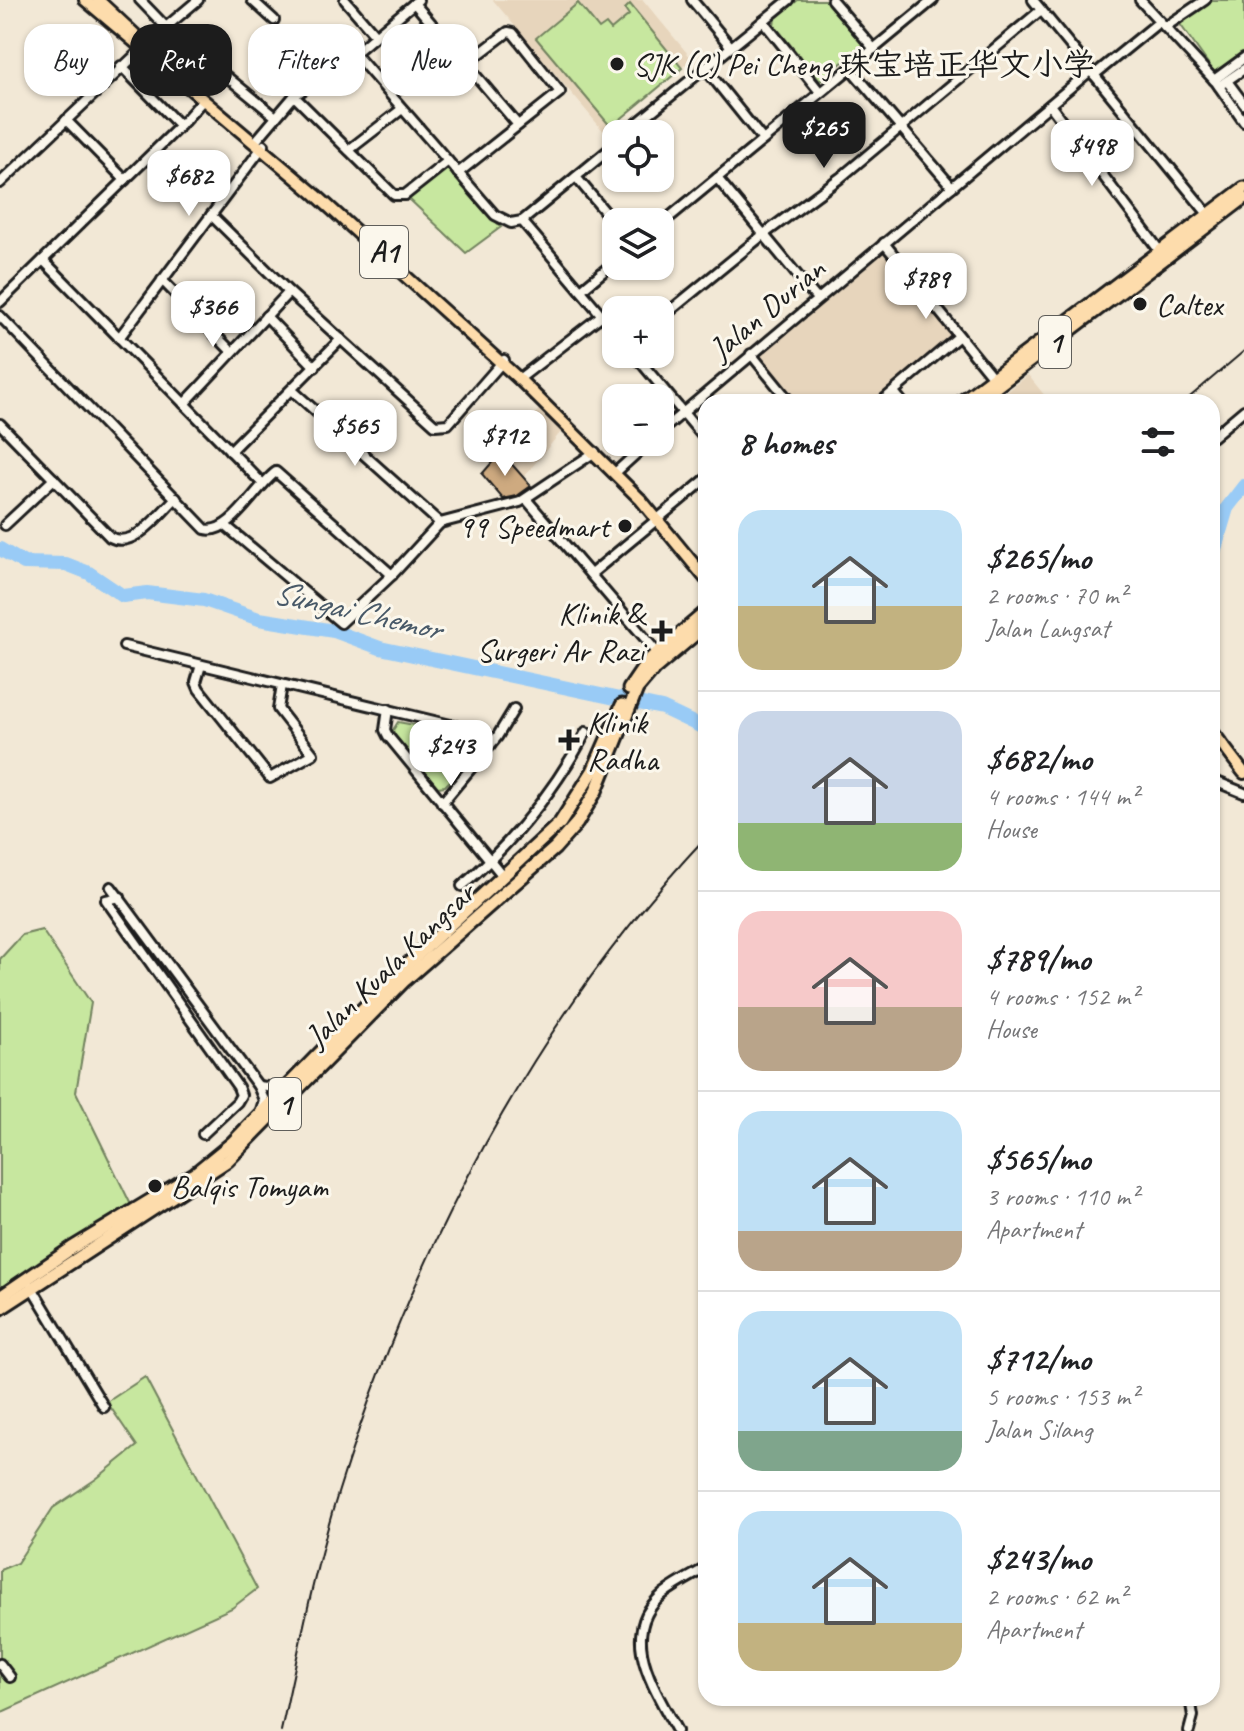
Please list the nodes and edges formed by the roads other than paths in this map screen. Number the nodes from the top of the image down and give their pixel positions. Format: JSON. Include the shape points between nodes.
{"nodes":[{"id":1,"x":88,"y":0,"type":"edge"},
{"id":2,"x":140,"y":0,"type":"edge"},
{"id":3,"x":198,"y":0,"type":"edge"},
{"id":4,"x":252,"y":0,"type":"edge"},
{"id":5,"x":345,"y":0,"type":"edge"},
{"id":6,"x":692,"y":0,"type":"edge"},
{"id":7,"x":832,"y":0,"type":"edge"},
{"id":8,"x":933,"y":0,"type":"edge"},
{"id":9,"x":1033,"y":0,"type":"edge"},
{"id":10,"x":1140,"y":0,"type":"edge"},
{"id":11,"x":1205,"y":0,"type":"edge"},
{"id":12,"x":785,"y":1,"type":"edge"},
{"id":13,"x":416,"y":2,"type":"edge"},
{"id":14,"x":98,"y":6,"type":"edge"},
{"id":15,"x":1041,"y":10,"type":"junction"},
{"id":16,"x":274,"y":20,"type":"dead end"},
{"id":17,"x":763,"y":21,"type":"junction"},
{"id":18,"x":163,"y":24,"type":"edge"},
{"id":19,"x":170,"y":24,"type":"edge"},
{"id":20,"x":434,"y":24,"type":"edge"},
{"id":21,"x":1162,"y":25,"type":"junction"},
{"id":22,"x":376,"y":36,"type":"junction"},
{"id":23,"x":130,"y":37,"type":"edge"},
{"id":24,"x":365,"y":45,"type":"edge"},
{"id":25,"x":731,"y":47,"type":"junction"},
{"id":26,"x":874,"y":49,"type":"junction"},
{"id":27,"x":478,"y":55,"type":"edge"},
{"id":28,"x":1244,"y":58,"type":"edge"},
{"id":29,"x":130,"y":59,"type":"edge"},
{"id":30,"x":121,"y":66,"type":"junction"},
{"id":31,"x":365,"y":66,"type":"edge"},
{"id":32,"x":705,"y":68,"type":"junction"},
{"id":33,"x":850,"y":68,"type":"junction"},
{"id":34,"x":1244,"y":69,"type":"edge"},
{"id":35,"x":1092,"y":73,"type":"junction"},
{"id":36,"x":478,"y":78,"type":"edge"},
{"id":37,"x":232,"y":81,"type":"edge"},
{"id":38,"x":1220,"y":82,"type":"junction"},
{"id":39,"x":820,"y":92,"type":"junction"},
{"id":40,"x":198,"y":96,"type":"edge"},
{"id":41,"x":294,"y":96,"type":"joint"},
{"id":42,"x":203,"y":100,"type":"junction"},
{"id":43,"x":1244,"y":104,"type":"edge"},
{"id":44,"x":1050,"y":105,"type":"junction"},
{"id":45,"x":402,"y":109,"type":"junction"},
{"id":46,"x":276,"y":117,"type":"junction"},
{"id":47,"x":66,"y":120,"type":"junction"},
{"id":48,"x":641,"y":120,"type":"edge"},
{"id":49,"x":1244,"y":122,"type":"edge"},
{"id":50,"x":518,"y":125,"type":"junction"},
{"id":51,"x":180,"y":126,"type":"junction"},
{"id":52,"x":901,"y":127,"type":"junction"},
{"id":53,"x":763,"y":140,"type":"junction"},
{"id":54,"x":260,"y":144,"type":"junction"},
{"id":55,"x":349,"y":150,"type":"junction"},
{"id":56,"x":602,"y":156,"type":"edge"},
{"id":57,"x":448,"y":161,"type":"junction"},
{"id":58,"x":458,"y":173,"type":"junction"},
{"id":59,"x":576,"y":177,"type":"junction"},
{"id":60,"x":717,"y":178,"type":"junction"},
{"id":61,"x":125,"y":180,"type":"junction"},
{"id":62,"x":0,"y":183,"type":"edge"},
{"id":63,"x":952,"y":187,"type":"junction"},
{"id":64,"x":1244,"y":188,"type":"edge"},
{"id":65,"x":1244,"y":198,"type":"edge"},
{"id":66,"x":602,"y":208,"type":"edge"},
{"id":67,"x":674,"y":213,"type":"edge"},
{"id":68,"x":211,"y":215,"type":"junction"},
{"id":69,"x":1210,"y":218,"type":"junction"},
{"id":70,"x":522,"y":221,"type":"junction"},
{"id":71,"x":764,"y":234,"type":"junction"},
{"id":72,"x":884,"y":243,"type":"junction"},
{"id":73,"x":1162,"y":254,"type":"junction"},
{"id":74,"x":43,"y":260,"type":"junction"},
{"id":75,"x":602,"y":273,"type":"edge"},
{"id":76,"x":162,"y":280,"type":"junction"},
{"id":77,"x":581,"y":290,"type":"junction"},
{"id":78,"x":289,"y":292,"type":"junction"},
{"id":79,"x":817,"y":299,"type":"junction"},
{"id":80,"x":0,"y":302,"type":"edge"},
{"id":81,"x":674,"y":308,"type":"edge"},
{"id":82,"x":602,"y":315,"type":"joint"},
{"id":83,"x":0,"y":316,"type":"edge"},
{"id":84,"x":266,"y":316,"type":"junction"},
{"id":85,"x":959,"y":336,"type":"junction"},
{"id":86,"x":119,"y":338,"type":"junction"},
{"id":87,"x":341,"y":339,"type":"junction"},
{"id":88,"x":232,"y":352,"type":"junction"},
{"id":89,"x":751,"y":354,"type":"junction"},
{"id":90,"x":502,"y":361,"type":"junction"},
{"id":91,"x":315,"y":367,"type":"junction"},
{"id":92,"x":646,"y":368,"type":"edge"},
{"id":93,"x":520,"y":378,"type":"junction"},
{"id":94,"x":995,"y":383,"type":"junction"},
{"id":95,"x":292,"y":390,"type":"junction"},
{"id":96,"x":894,"y":392,"type":"joint"},
{"id":97,"x":706,"y":394,"type":"edge"},
{"id":98,"x":784,"y":394,"type":"edge"},
{"id":99,"x":891,"y":394,"type":"edge"},
{"id":100,"x":975,"y":394,"type":"edge"},
{"id":101,"x":984,"y":394,"type":"edge"},
{"id":102,"x":990,"y":394,"type":"edge"},
{"id":103,"x":698,"y":401,"type":"edge"},
{"id":104,"x":184,"y":404,"type":"junction"},
{"id":105,"x":1244,"y":410,"type":"edge"},
{"id":106,"x":684,"y":413,"type":"junction"},
{"id":107,"x":674,"y":421,"type":"edge"},
{"id":108,"x":0,"y":424,"type":"edge"},
{"id":109,"x":698,"y":430,"type":"edge"},
{"id":110,"x":1220,"y":430,"type":"edge"},
{"id":111,"x":230,"y":451,"type":"junction"},
{"id":112,"x":595,"y":452,"type":"junction"},
{"id":113,"x":634,"y":456,"type":"edge"},
{"id":114,"x":617,"y":472,"type":"junction"},
{"id":115,"x":54,"y":479,"type":"junction"},
{"id":116,"x":263,"y":484,"type":"junction"},
{"id":117,"x":698,"y":486,"type":"edge"},
{"id":118,"x":176,"y":498,"type":"junction"},
{"id":119,"x":526,"y":499,"type":"junction"},
{"id":120,"x":659,"y":518,"type":"junction"},
{"id":121,"x":440,"y":523,"type":"junction"},
{"id":122,"x":5,"y":525,"type":"dead end"},
{"id":123,"x":226,"y":526,"type":"junction"},
{"id":124,"x":698,"y":563,"type":"edge"},
{"id":125,"x":698,"y":569,"type":"edge"},
{"id":126,"x":591,"y":574,"type":"junction"},
{"id":127,"x":392,"y":575,"type":"junction"},
{"id":128,"x":698,"y":620,"type":"edge"},
{"id":129,"x":698,"y":631,"type":"edge"},
{"id":130,"x":124,"y":646,"type":"dead end"},
{"id":131,"x":660,"y":657,"type":"junction"},
{"id":132,"x":201,"y":665,"type":"junction"},
{"id":133,"x":282,"y":685,"type":"junction"},
{"id":134,"x":388,"y":709,"type":"junction"},
{"id":135,"x":514,"y":709,"type":"dead end"},
{"id":136,"x":621,"y":716,"type":"junction"},
{"id":137,"x":586,"y":732,"type":"dead end"},
{"id":138,"x":1220,"y":734,"type":"edge"},
{"id":139,"x":1220,"y":742,"type":"edge"},
{"id":140,"x":490,"y":746,"type":"junction"},
{"id":141,"x":1244,"y":761,"type":"edge"},
{"id":142,"x":1244,"y":773,"type":"edge"},
{"id":143,"x":1220,"y":783,"type":"edge"},
{"id":144,"x":1244,"y":793,"type":"edge"},
{"id":145,"x":442,"y":803,"type":"junction"},
{"id":146,"x":570,"y":831,"type":"junction"},
{"id":147,"x":491,"y":861,"type":"junction"},
{"id":148,"x":503,"y":876,"type":"junction"},
{"id":149,"x":462,"y":886,"type":"dead end"},
{"id":150,"x":111,"y":887,"type":"dead end"},
{"id":151,"x":120,"y":897,"type":"junction"},
{"id":152,"x":485,"y":909,"type":"junction"},
{"id":153,"x":232,"y":1049,"type":"junction"},
{"id":154,"x":220,"y":1060,"type":"junction"},
{"id":155,"x":258,"y":1086,"type":"junction"},
{"id":156,"x":285,"y":1089,"type":"junction"},
{"id":157,"x":260,"y":1115,"type":"junction"},
{"id":158,"x":203,"y":1134,"type":"dead end"},
{"id":159,"x":29,"y":1283,"type":"junction"},
{"id":160,"x":0,"y":1297,"type":"edge"},
{"id":161,"x":0,"y":1309,"type":"edge"},
{"id":162,"x":104,"y":1407,"type":"dead end"},
{"id":163,"x":698,"y":1573,"type":"edge"},
{"id":164,"x":0,"y":1664,"type":"edge"},
{"id":165,"x":10,"y":1677,"type":"dead end"},
{"id":166,"x":1191,"y":1706,"type":"edge"},
{"id":167,"x":677,"y":1731,"type":"edge"},
{"id":168,"x":1189,"y":1731,"type":"edge"}],
"edges":[{"from":1,"to":14,"type":"main road","number":"A1"},
{"from":2,"to":18,"type":"street"},
{"from":3,"to":19,"type":"street"},
{"from":4,"to":16,"type":"street"},
{"from":5,"to":22,"type":"street"},
{"from":6,"to":25,"type":"street"},
{"from":7,"to":26,"type":"street"},
{"from":8,"to":26,"type":"street"},
{"from":9,"to":15,"type":"street"},
{"from":10,"to":21,"type":"street"},
{"from":11,"to":21,"type":"street","name":"Jalan Durian"},
{"from":12,"to":17,"type":"street"},
{"from":13,"to":20,"type":"street"},
{"from":13,"to":22,"type":"street"},
{"from":14,"to":23,"type":"main road","number":"A1"},
{"from":14,"to":54,"type":"main road","number":"A1"},
{"from":15,"to":35,"type":"street"},
{"from":15,"to":52,"type":"street"},
{"from":17,"to":25,"type":"street"},
{"from":17,"to":39,"type":"street"},
{"from":21,"to":35,"type":"street","name":"Jalan Durian"},
{"from":21,"to":38,"type":"street"},
{"from":22,"to":24,"type":"street"},
{"from":25,"to":32,"type":"street"},
{"from":26,"to":33,"type":"street"},
{"from":27,"to":50,"type":"street","via":[[513,33],[560,92]]},
{"from":28,"to":38,"type":"street"},
{"from":29,"to":30,"type":"street"},
{"from":30,"to":47,"type":"street"},
{"from":30,"to":51,"type":"street"},
{"from":31,"to":45,"type":"street"},
{"from":32,"to":48,"type":"street"},
{"from":32,"to":53,"type":"street"},
{"from":33,"to":39,"type":"street"},
{"from":33,"to":52,"type":"street"},
{"from":34,"to":38,"type":"street"},
{"from":35,"to":44,"type":"street","name":"Jalan Durian"},
{"from":35,"to":69,"type":"street"},
{"from":36,"to":50,"type":"street"},
{"from":37,"to":46,"type":"street"},
{"from":38,"to":43,"type":"street"},
{"from":38,"to":49,"type":"street"},
{"from":39,"to":53,"type":"street"},
{"from":40,"to":42,"type":"main road","number":"A1"},
{"from":41,"to":46,"type":"street"},
{"from":41,"to":55,"type":"street"},
{"from":42,"to":51,"type":"street"},
{"from":42,"to":54,"type":"main road","number":"A1"},
{"from":44,"to":63,"type":"street","name":"Jalan Durian"},
{"from":44,"to":73,"type":"street"},
{"from":45,"to":55,"type":"street"},
{"from":45,"to":57,"type":"street"},
{"from":46,"to":54,"type":"street"},
{"from":47,"to":61,"type":"street"},
{"from":47,"to":62,"type":"street"},
{"from":50,"to":58,"type":"street"},
{"from":51,"to":61,"type":"street"},
{"from":52,"to":63,"type":"street"},
{"from":52,"to":71,"type":"street"},
{"from":53,"to":60,"type":"street"},
{"from":54,"to":68,"type":"street"},
{"from":54,"to":90,"type":"main road","number":"A1"},
{"from":55,"to":57,"type":"street","via":[[394,195],[405,195]]},
{"from":56,"to":59,"type":"street"},
{"from":57,"to":58,"type":"street"},
{"from":58,"to":70,"type":"street","via":[[495,215],[511,223]]},
{"from":59,"to":66,"type":"street"},
{"from":59,"to":70,"type":"street"},
{"from":60,"to":67,"type":"street"},
{"from":60,"to":71,"type":"street"},
{"from":61,"to":74,"type":"street"},
{"from":63,"to":72,"type":"street","name":"Jalan Durian"},
{"from":64,"to":69,"type":"highway","number":"1"},
{"from":65,"to":69,"type":"highway","number":"1"},
{"from":68,"to":76,"type":"street"},
{"from":68,"to":78,"type":"street"},
{"from":69,"to":73,"type":"highway","number":"1"},
{"from":70,"to":77,"type":"street"},
{"from":71,"to":79,"type":"street"},
{"from":71,"to":81,"type":"street"},
{"from":72,"to":79,"type":"street","name":"Jalan Durian"},
{"from":72,"to":85,"type":"street"},
{"from":73,"to":94,"type":"highway","number":"1"},
{"from":74,"to":80,"type":"street"},
{"from":74,"to":86,"type":"street"},
{"from":75,"to":77,"type":"street"},
{"from":76,"to":86,"type":"street"},
{"from":76,"to":88,"type":"street"},
{"from":77,"to":82,"type":"street"},
{"from":78,"to":84,"type":"street"},
{"from":78,"to":87,"type":"street"},
{"from":79,"to":89,"type":"street","name":"Jalan Durian"},
{"from":82,"to":93,"type":"street"},
{"from":83,"to":118,"type":"street"},
{"from":84,"to":88,"type":"street"},
{"from":84,"to":91,"type":"street"},
{"from":85,"to":94,"type":"street"},
{"from":85,"to":96,"type":"street"},
{"from":86,"to":104,"type":"street"},
{"from":87,"to":90,"type":"street","via":[[442,426]]},
{"from":87,"to":91,"type":"street"},
{"from":88,"to":104,"type":"street"},
{"from":89,"to":97,"type":"street","name":"Jalan Durian"},
{"from":89,"to":98,"type":"street"},
{"from":90,"to":93,"type":"main road","number":"A1"},
{"from":91,"to":95,"type":"street"},
{"from":92,"to":106,"type":"street"},
{"from":93,"to":112,"type":"main road","number":"A1"},
{"from":93,"to":114,"type":"main road","number":"A1"},
{"from":94,"to":100,"type":"highway","number":"1"},
{"from":94,"to":101,"type":"highway","number":"1"},
{"from":94,"to":102,"type":"highway"},
{"from":95,"to":111,"type":"street"},
{"from":95,"to":121,"type":"street"},
{"from":96,"to":99,"type":"street"},
{"from":103,"to":106,"type":"street","name":"Jalan Durian"},
{"from":104,"to":111,"type":"street"},
{"from":105,"to":110,"type":"street"},
{"from":106,"to":107,"type":"street","name":"Jalan Durian"},
{"from":106,"to":109,"type":"street"},
{"from":108,"to":115,"type":"street"},
{"from":111,"to":116,"type":"street"},
{"from":112,"to":114,"type":"main road","number":"A1"},
{"from":112,"to":119,"type":"street"},
{"from":113,"to":114,"type":"street"},
{"from":114,"to":120,"type":"main road","number":"A1"},
{"from":115,"to":118,"type":"street","via":[[118,542],[131,540]]},
{"from":115,"to":122,"type":"street"},
{"from":116,"to":123,"type":"street"},
{"from":116,"to":127,"type":"street","via":[[280,473]]},
{"from":117,"to":120,"type":"street"},
{"from":118,"to":123,"type":"street","via":[[205,529]]},
{"from":119,"to":121,"type":"street"},
{"from":119,"to":126,"type":"street"},
{"from":120,"to":124,"type":"main road","number":"A1"},
{"from":120,"to":125,"type":"main road","number":"A1"},
{"from":120,"to":126,"type":"street"},
{"from":121,"to":127,"type":"street"},
{"from":123,"to":127,"type":"street","via":[[341,623]]},
{"from":126,"to":131,"type":"street"},
{"from":128,"to":131,"type":"highway","name":"Jalan Kuala Kangsar","number":"1"},
{"from":129,"to":131,"type":"highway","name":"Jalan Kuala Kangsar","number":"1"},
{"from":130,"to":132,"type":"street"},
{"from":131,"to":136,"type":"highway","name":"Jalan Kuala Kangsar","number":"1","via":[[634,688]]},
{"from":132,"to":133,"type":"street"},
{"from":132,"to":133,"type":"street","via":[[199,689],[270,778],[313,754],[278,709]]},
{"from":133,"to":134,"type":"street"},
{"from":134,"to":140,"type":"street","via":[[467,729]]},
{"from":134,"to":145,"type":"street","via":[[386,733]]},
{"from":135,"to":140,"type":"street"},
{"from":136,"to":146,"type":"highway","name":"Jalan Kuala Kangsar","number":"1","via":[[596,791]]},
{"from":136,"to":148,"type":"highway","name":"Jalan Kuala Kangsar","number":"1","via":[[569,812]]},
{"from":137,"to":147,"type":"street","via":[[559,778]]},
{"from":138,"to":141,"type":"main road"},
{"from":139,"to":142,"type":"main road"},
{"from":140,"to":145,"type":"street"},
{"from":143,"to":144,"type":"street"},
{"from":145,"to":147,"type":"street"},
{"from":146,"to":148,"type":"highway","via":[[518,872]]},
{"from":146,"to":152,"type":"highway","name":"Jalan Kuala Kangsar","number":"1"},
{"from":147,"to":148,"type":"street"},
{"from":147,"to":149,"type":"street"},
{"from":148,"to":152,"type":"highway"},
{"from":148,"to":156,"type":"highway","name":"Jalan Kuala Kangsar","number":"1"},
{"from":150,"to":151,"type":"street"},
{"from":151,"to":153,"type":"street"},
{"from":151,"to":154,"type":"street","via":[[106,900]]},
{"from":152,"to":159,"type":"highway","name":"Jalan Kuala Kangsar","number":"1","via":[[405,980],[227,1161]]},
{"from":153,"to":154,"type":"street"},
{"from":153,"to":155,"type":"street"},
{"from":154,"to":158,"type":"street","via":[[241,1095]]},
{"from":155,"to":156,"type":"street"},
{"from":155,"to":157,"type":"street","via":[[264,1100]]},
{"from":156,"to":157,"type":"highway","name":"Jalan Kuala Kangsar","number":"1"},
{"from":157,"to":159,"type":"highway","name":"Jalan Kuala Kangsar","number":"1","via":[[194,1174]]},
{"from":159,"to":160,"type":"highway","name":"Jalan Kuala Kangsar","number":"1"},
{"from":159,"to":161,"type":"highway","name":"Jalan Kuala Kangsar","number":"1"},
{"from":159,"to":162,"type":"street"},
{"from":163,"to":167,"type":"street","via":[[662,1595],[641,1630],[644,1664]]},
{"from":164,"to":165,"type":"street"},
{"from":166,"to":168,"type":"street"}]}
